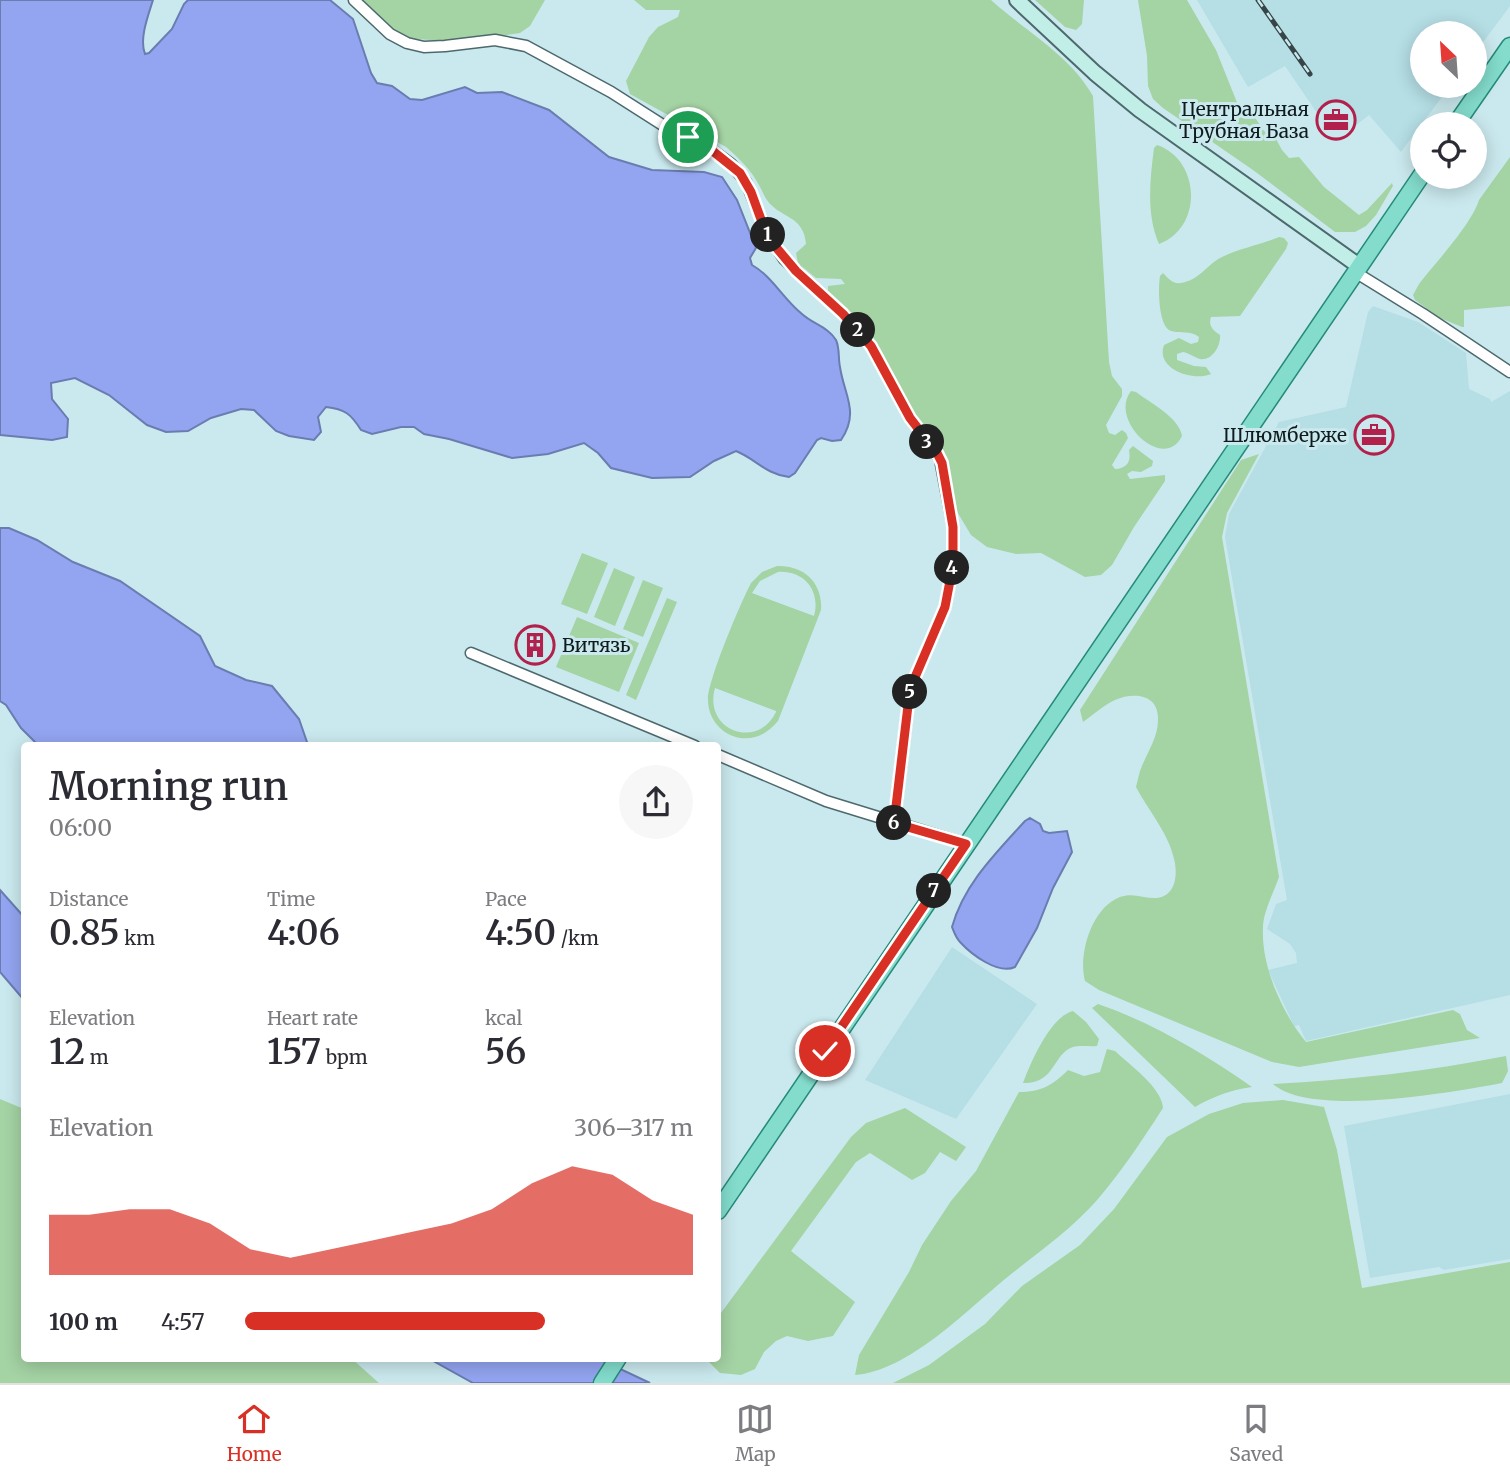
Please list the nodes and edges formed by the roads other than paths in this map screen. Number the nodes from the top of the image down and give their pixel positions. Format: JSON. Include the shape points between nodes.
{"nodes":[{"id":1,"x":354,"y":0,"type":"edge"},
{"id":2,"x":1017,"y":0,"type":"edge"},
{"id":3,"x":1510,"y":46,"type":"edge"},
{"id":4,"x":1465,"y":112,"type":"edge"},
{"id":5,"x":1412,"y":189,"type":"edge"},
{"id":6,"x":1357,"y":269,"type":"junction"},
{"id":7,"x":1510,"y":372,"type":"edge"},
{"id":8,"x":471,"y":653,"type":"dead end"},
{"id":9,"x":685,"y":742,"type":"edge"},
{"id":10,"x":721,"y":756,"type":"edge"},
{"id":11,"x":894,"y":823,"type":"junction"},
{"id":12,"x":966,"y":844,"type":"junction"},
{"id":13,"x":721,"y":1207,"type":"edge"},
{"id":14,"x":615,"y":1362,"type":"edge"},
{"id":15,"x":602,"y":1383,"type":"edge"}],
"edges":[{"from":1,"to":11,"type":"street","via":[[390,34],[407,43],[424,47],[495,40],[526,46],[669,129],[704,144],[746,182],[766,233],[784,259],[871,346],[910,418],[940,458],[953,527],[953,565],[945,607],[910,689]]},
{"from":2,"to":6,"type":"street","via":[[1140,110]]},
{"from":3,"to":4,"type":"main road"},
{"from":5,"to":6,"type":"main road"},
{"from":6,"to":7,"type":"street"},
{"from":6,"to":12,"type":"main road"},
{"from":8,"to":9,"type":"street"},
{"from":10,"to":11,"type":"street","via":[[825,801]]},
{"from":11,"to":12,"type":"street"},
{"from":12,"to":13,"type":"main road"},
{"from":14,"to":15,"type":"main road"}]}
